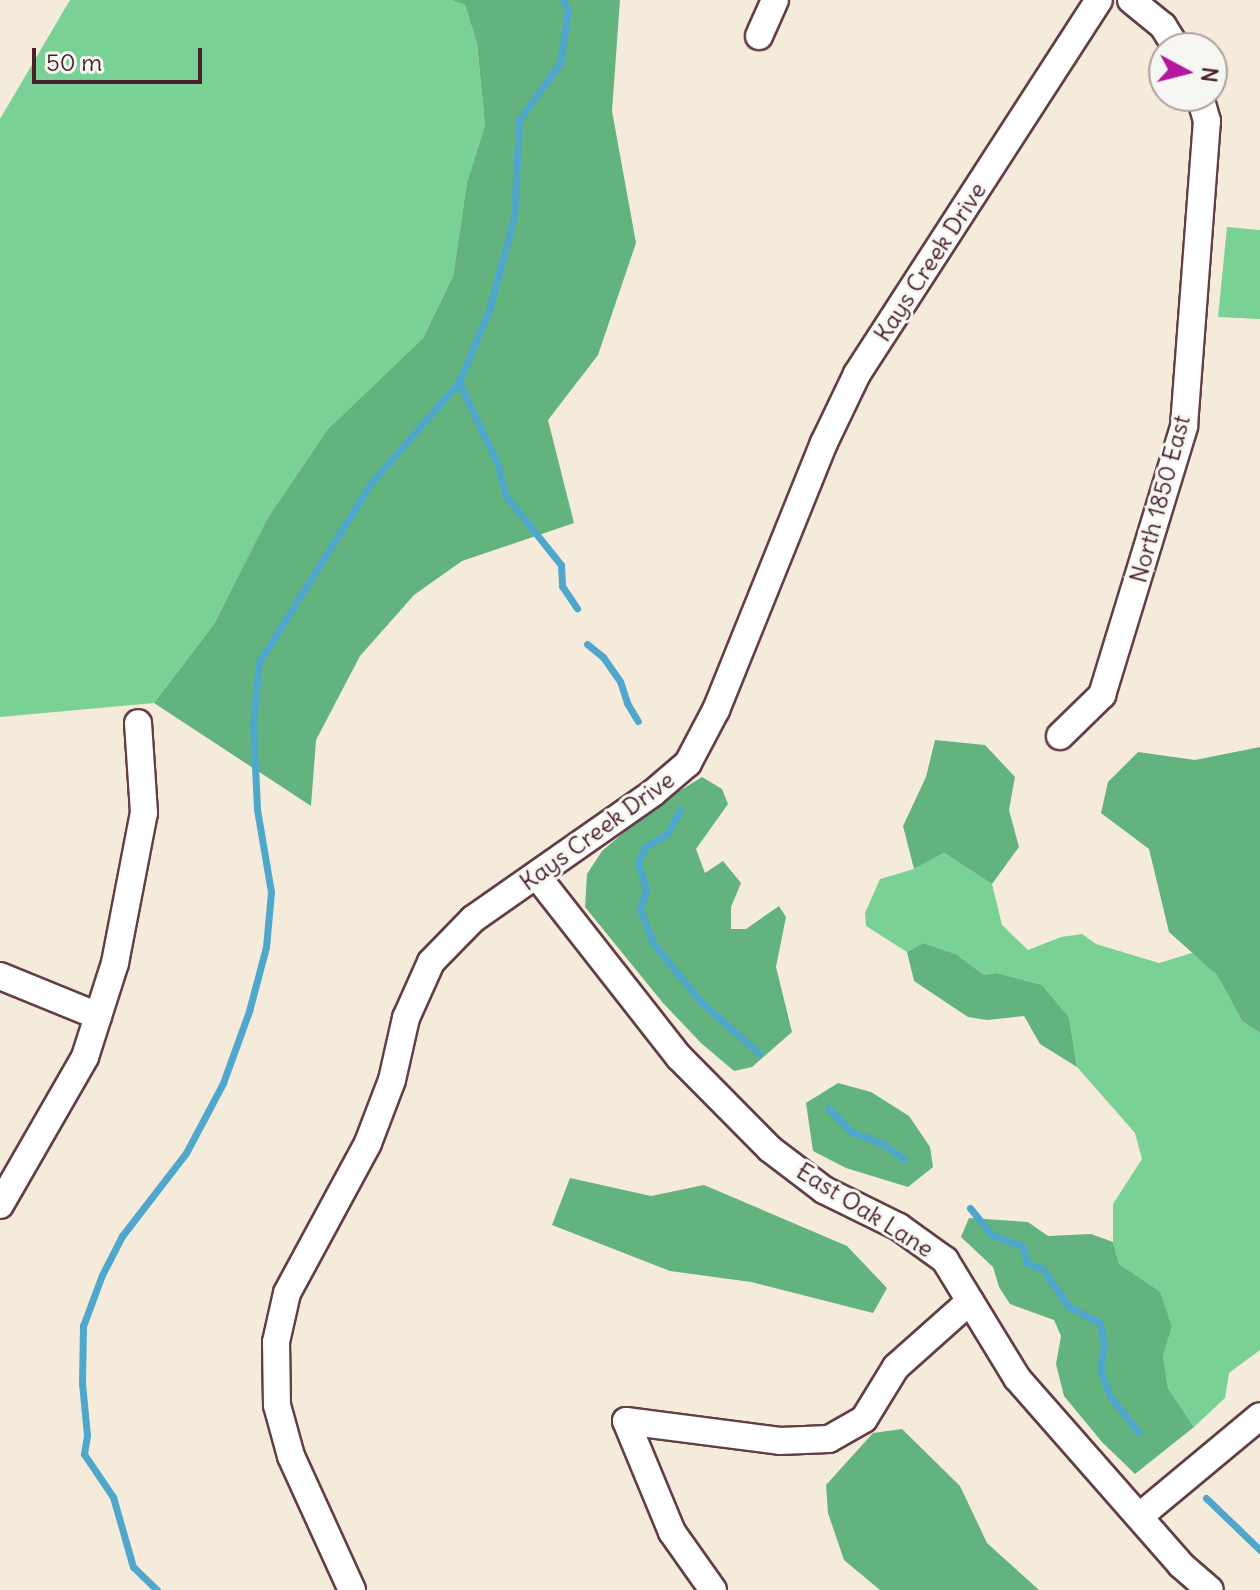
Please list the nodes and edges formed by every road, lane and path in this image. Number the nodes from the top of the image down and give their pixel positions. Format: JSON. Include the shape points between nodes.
{"nodes":[{"id":1,"x":775,"y":0,"type":"edge"},
{"id":2,"x":1099,"y":0,"type":"edge"},
{"id":3,"x":1131,"y":0,"type":"edge"},
{"id":4,"x":1167,"y":32,"type":"edge"},
{"id":5,"x":759,"y":36,"type":"dead end"},
{"id":6,"x":1204,"y":112,"type":"edge"},
{"id":7,"x":138,"y":723,"type":"dead end"},
{"id":8,"x":1060,"y":736,"type":"dead end"},
{"id":9,"x":537,"y":876,"type":"junction"},
{"id":10,"x":0,"y":976,"type":"edge"},
{"id":11,"x":98,"y":1016,"type":"junction"},
{"id":12,"x":0,"y":1205,"type":"edge"},
{"id":13,"x":970,"y":1301,"type":"junction"},
{"id":14,"x":1260,"y":1416,"type":"edge"},
{"id":15,"x":1140,"y":1516,"type":"junction"},
{"id":16,"x":352,"y":1590,"type":"edge"},
{"id":17,"x":713,"y":1590,"type":"edge"},
{"id":18,"x":1210,"y":1590,"type":"edge"}],
"edges":[{"from":1,"to":5,"type":"street"},
{"from":2,"to":9,"type":"street","name":"Kays Creek Drive","via":[[857,374],[716,710],[688,763]]},
{"from":3,"to":4,"type":"street"},
{"from":6,"to":8,"type":"street","name":"North 1850 East","via":[[1184,426],[1102,695]]},
{"from":7,"to":11,"type":"street","via":[[144,813],[115,963]]},
{"from":9,"to":13,"type":"street","name":"East Oak Lane","via":[[679,1057],[770,1149],[824,1190],[899,1227],[945,1260]]},
{"from":9,"to":16,"type":"street","name":"Kays Creek Drive","via":[[473,919],[431,962],[406,1018],[392,1080],[368,1143],[287,1293],[276,1342],[277,1405],[291,1456]]},
{"from":10,"to":11,"type":"street"},
{"from":11,"to":12,"type":"street","via":[[85,1057]]},
{"from":13,"to":15,"type":"street","name":"East Oak Lane","via":[[1017,1378]]},
{"from":13,"to":17,"type":"street","via":[[896,1367],[864,1419],[829,1439],[780,1441],[626,1421],[672,1532]]},
{"from":14,"to":15,"type":"street"},
{"from":15,"to":18,"type":"street","name":"East Oak Lane"}]}
